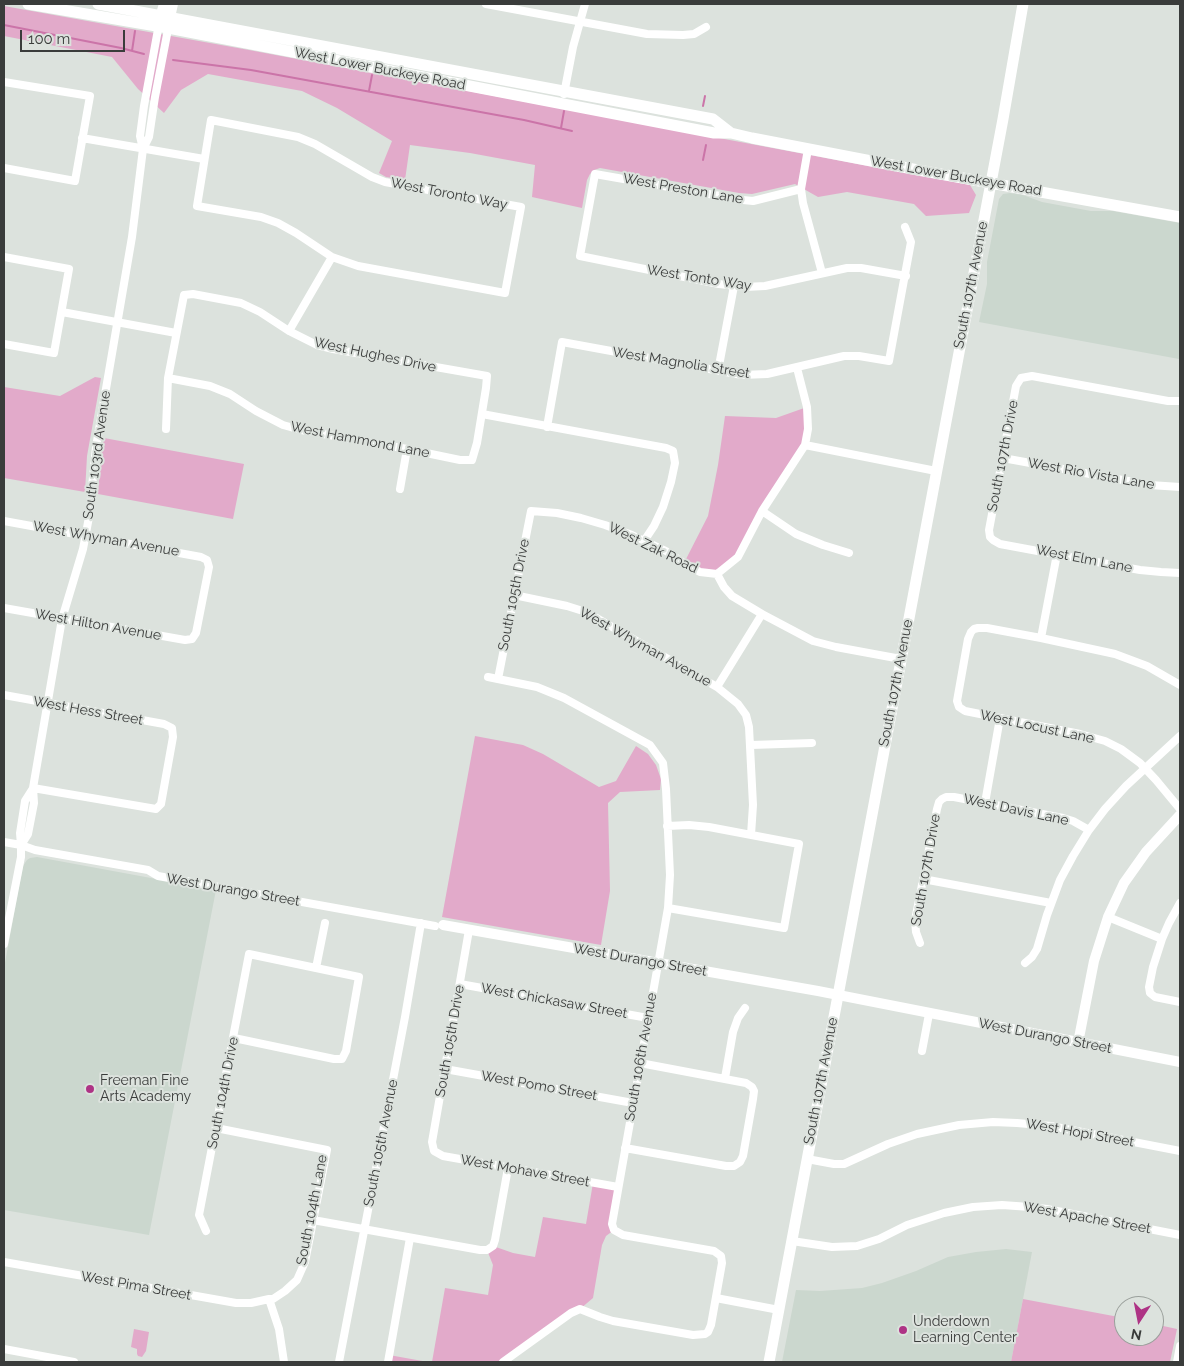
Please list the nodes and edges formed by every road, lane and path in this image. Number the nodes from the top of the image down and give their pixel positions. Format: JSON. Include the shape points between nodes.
{"nodes":[{"id":1,"x":28,"y":4,"type":"edge"},
{"id":2,"x":98,"y":4,"type":"edge"},
{"id":3,"x":164,"y":4,"type":"edge"},
{"id":4,"x":173,"y":4,"type":"edge"},
{"id":5,"x":486,"y":4,"type":"edge"},
{"id":6,"x":585,"y":4,"type":"edge"},
{"id":7,"x":1023,"y":4,"type":"edge"},
{"id":8,"x":581,"y":21,"type":"junction"},
{"id":9,"x":164,"y":22,"type":"junction"},
{"id":10,"x":706,"y":27,"type":"dead end"},
{"id":11,"x":4,"y":82,"type":"edge"},
{"id":12,"x":565,"y":91,"type":"junction"},
{"id":13,"x":562,"y":104,"type":"junction"},
{"id":14,"x":731,"y":133,"type":"junction"},
{"id":15,"x":82,"y":138,"type":"junction"},
{"id":16,"x":143,"y":149,"type":"junction"},
{"id":17,"x":808,"y":149,"type":"junction"},
{"id":18,"x":204,"y":160,"type":"junction"},
{"id":19,"x":4,"y":168,"type":"edge"},
{"id":20,"x":990,"y":183,"type":"junction"},
{"id":21,"x":801,"y":189,"type":"junction"},
{"id":22,"x":1180,"y":217,"type":"edge"},
{"id":23,"x":905,"y":227,"type":"dead end"},
{"id":24,"x":580,"y":256,"type":"joint"},
{"id":25,"x":4,"y":257,"type":"edge"},
{"id":26,"x":332,"y":257,"type":"junction"},
{"id":27,"x":822,"y":273,"type":"junction"},
{"id":28,"x":906,"y":276,"type":"junction"},
{"id":29,"x":734,"y":286,"type":"junction"},
{"id":30,"x":62,"y":312,"type":"junction"},
{"id":31,"x":118,"y":322,"type":"junction"},
{"id":32,"x":289,"y":332,"type":"junction"},
{"id":33,"x":176,"y":333,"type":"junction"},
{"id":34,"x":4,"y":344,"type":"edge"},
{"id":35,"x":797,"y":368,"type":"junction"},
{"id":36,"x":718,"y":370,"type":"junction"},
{"id":37,"x":168,"y":378,"type":"junction"},
{"id":38,"x":1180,"y":401,"type":"edge"},
{"id":39,"x":482,"y":414,"type":"junction"},
{"id":40,"x":547,"y":427,"type":"junction"},
{"id":41,"x":166,"y":429,"type":"dead end"},
{"id":42,"x":805,"y":445,"type":"junction"},
{"id":43,"x":406,"y":449,"type":"junction"},
{"id":44,"x":1003,"y":458,"type":"junction"},
{"id":45,"x":936,"y":471,"type":"junction"},
{"id":46,"x":1180,"y":487,"type":"edge"},
{"id":47,"x":400,"y":489,"type":"dead end"},
{"id":48,"x":762,"y":511,"type":"junction"},
{"id":49,"x":531,"y":512,"type":"joint"},
{"id":50,"x":4,"y":521,"type":"edge"},
{"id":51,"x":86,"y":536,"type":"junction"},
{"id":52,"x":990,"y":537,"type":"joint"},
{"id":53,"x":644,"y":541,"type":"junction"},
{"id":54,"x":849,"y":553,"type":"dead end"},
{"id":55,"x":1057,"y":554,"type":"junction"},
{"id":56,"x":1180,"y":573,"type":"edge"},
{"id":57,"x":717,"y":574,"type":"junction"},
{"id":58,"x":514,"y":595,"type":"junction"},
{"id":59,"x":4,"y":608,"type":"edge"},
{"id":60,"x":762,"y":614,"type":"junction"},
{"id":61,"x":62,"y":618,"type":"junction"},
{"id":62,"x":1041,"y":638,"type":"junction"},
{"id":63,"x":192,"y":639,"type":"joint"},
{"id":64,"x":900,"y":659,"type":"junction"},
{"id":65,"x":488,"y":677,"type":"dead end"},
{"id":66,"x":498,"y":679,"type":"junction"},
{"id":67,"x":1180,"y":685,"type":"edge"},
{"id":68,"x":717,"y":687,"type":"junction"},
{"id":69,"x":4,"y":695,"type":"edge"},
{"id":70,"x":48,"y":703,"type":"junction"},
{"id":71,"x":1000,"y":718,"type":"junction"},
{"id":72,"x":1180,"y":736,"type":"edge"},
{"id":73,"x":812,"y":743,"type":"dead end"},
{"id":74,"x":751,"y":745,"type":"junction"},
{"id":75,"x":1145,"y":768,"type":"junction"},
{"id":76,"x":33,"y":788,"type":"junction"},
{"id":77,"x":942,"y":799,"type":"joint"},
{"id":78,"x":984,"y":803,"type":"junction"},
{"id":79,"x":1180,"y":809,"type":"edge"},
{"id":80,"x":1180,"y":815,"type":"edge"},
{"id":81,"x":667,"y":826,"type":"junction"},
{"id":82,"x":1089,"y":830,"type":"junction"},
{"id":83,"x":751,"y":835,"type":"junction"},
{"id":84,"x":4,"y":842,"type":"edge"},
{"id":85,"x":21,"y":845,"type":"junction"},
{"id":86,"x":923,"y":879,"type":"junction"},
{"id":87,"x":1051,"y":903,"type":"junction"},
{"id":88,"x":1180,"y":904,"type":"edge"},
{"id":89,"x":668,"y":908,"type":"junction"},
{"id":90,"x":1108,"y":917,"type":"junction"},
{"id":91,"x":325,"y":923,"type":"dead end"},
{"id":92,"x":421,"y":923,"type":"junction"},
{"id":93,"x":439,"y":925,"type":"joint"},
{"id":94,"x":469,"y":930,"type":"junction"},
{"id":95,"x":1162,"y":939,"type":"junction"},
{"id":96,"x":920,"y":942,"type":"dead end"},
{"id":97,"x":4,"y":944,"type":"edge"},
{"id":98,"x":658,"y":963,"type":"junction"},
{"id":99,"x":1026,"y":963,"type":"dead end"},
{"id":100,"x":316,"y":968,"type":"junction"},
{"id":101,"x":460,"y":984,"type":"junction"},
{"id":102,"x":838,"y":995,"type":"junction"},
{"id":103,"x":1180,"y":1002,"type":"edge"},
{"id":104,"x":745,"y":1008,"type":"dead end"},
{"id":105,"x":929,"y":1014,"type":"junction"},
{"id":106,"x":648,"y":1018,"type":"junction"},
{"id":107,"x":234,"y":1038,"type":"junction"},
{"id":108,"x":1078,"y":1043,"type":"junction"},
{"id":109,"x":922,"y":1051,"type":"dead end"},
{"id":110,"x":1180,"y":1062,"type":"edge"},
{"id":111,"x":640,"y":1064,"type":"junction"},
{"id":112,"x":445,"y":1069,"type":"junction"},
{"id":113,"x":725,"y":1078,"type":"junction"},
{"id":114,"x":633,"y":1102,"type":"junction"},
{"id":115,"x":216,"y":1128,"type":"junction"},
{"id":116,"x":625,"y":1148,"type":"junction"},
{"id":117,"x":434,"y":1151,"type":"joint"},
{"id":118,"x":1180,"y":1151,"type":"edge"},
{"id":119,"x":807,"y":1159,"type":"junction"},
{"id":120,"x":508,"y":1168,"type":"junction"},
{"id":121,"x":618,"y":1187,"type":"junction"},
{"id":122,"x":313,"y":1220,"type":"junction"},
{"id":123,"x":364,"y":1229,"type":"junction"},
{"id":124,"x":206,"y":1231,"type":"dead end"},
{"id":125,"x":1180,"y":1235,"type":"edge"},
{"id":126,"x":410,"y":1238,"type":"junction"},
{"id":127,"x":792,"y":1241,"type":"junction"},
{"id":128,"x":4,"y":1262,"type":"edge"},
{"id":129,"x":716,"y":1298,"type":"junction"},
{"id":130,"x":269,"y":1299,"type":"junction"},
{"id":131,"x":778,"y":1310,"type":"junction"},
{"id":132,"x":1180,"y":1346,"type":"edge"},
{"id":133,"x":4,"y":1349,"type":"edge"},
{"id":134,"x":514,"y":1355,"type":"junction"},
{"id":135,"x":74,"y":1362,"type":"edge"},
{"id":136,"x":284,"y":1362,"type":"edge"},
{"id":137,"x":339,"y":1362,"type":"edge"},
{"id":138,"x":388,"y":1362,"type":"edge"},
{"id":139,"x":503,"y":1362,"type":"edge"},
{"id":140,"x":519,"y":1362,"type":"edge"},
{"id":141,"x":769,"y":1362,"type":"edge"},
{"id":142,"x":1177,"y":1362,"type":"edge"}],
"edges":[{"from":1,"to":9,"type":"main road","name":"West Lower Buckeye Road"},
{"from":2,"to":9,"type":"main road","name":"West Lower Buckeye Road"},
{"from":3,"to":9,"type":"street"},
{"from":4,"to":9,"type":"street"},
{"from":5,"to":8,"type":"street"},
{"from":6,"to":8,"type":"street"},
{"from":7,"to":20,"type":"main road","name":"South 107th Avenue"},
{"from":8,"to":10,"type":"street","via":[[647,34],[694,34]]},
{"from":8,"to":12,"type":"street"},
{"from":9,"to":12,"type":"main road","name":"West Lower Buckeye Road"},
{"from":9,"to":13,"type":"main road","name":"West Lower Buckeye Road"},
{"from":9,"to":16,"type":"street","name":"South 103rd Avenue","via":[[149,137]]},
{"from":11,"to":15,"type":"street","via":[[90,96]]},
{"from":12,"to":13,"type":"street"},
{"from":12,"to":14,"type":"main road","name":"West Lower Buckeye Road","via":[[713,119]]},
{"from":13,"to":14,"type":"main road","name":"West Lower Buckeye Road","via":[[714,133]]},
{"from":14,"to":17,"type":"main road","name":"West Lower Buckeye Road"},
{"from":15,"to":16,"type":"street"},
{"from":15,"to":19,"type":"street","via":[[75,181]]},
{"from":16,"to":18,"type":"street"},
{"from":16,"to":31,"type":"street","name":"South 103rd Avenue"},
{"from":17,"to":20,"type":"main road","name":"West Lower Buckeye Road"},
{"from":17,"to":21,"type":"street"},
{"from":18,"to":26,"type":"street","via":[[197,206],[278,223]]},
{"from":18,"to":26,"type":"street","name":"West Toronto Way","via":[[211,120],[298,137],[385,182],[521,208],[505,293],[358,266]]},
{"from":20,"to":22,"type":"main road","name":"West Lower Buckeye Road"},
{"from":20,"to":45,"type":"main road","name":"South 107th Avenue"},
{"from":21,"to":24,"type":"street","name":"West Preston Lane","via":[[743,200],[595,174]]},
{"from":21,"to":27,"type":"street"},
{"from":23,"to":28,"type":"street","via":[[911,242]]},
{"from":24,"to":29,"type":"street","name":"West Tonto Way"},
{"from":25,"to":30,"type":"street","via":[[69,269]]},
{"from":26,"to":32,"type":"street"},
{"from":27,"to":28,"type":"street","name":"West Tonto Way","via":[[861,268]]},
{"from":27,"to":29,"type":"street","name":"West Tonto Way","via":[[765,286]]},
{"from":28,"to":35,"type":"street","name":"West Magnolia Street","via":[[889,361],[844,356]]},
{"from":29,"to":36,"type":"street"},
{"from":30,"to":31,"type":"street"},
{"from":30,"to":34,"type":"street","via":[[54,353]]},
{"from":31,"to":33,"type":"street"},
{"from":31,"to":51,"type":"street","name":"South 103rd Avenue","via":[[96,448]]},
{"from":32,"to":33,"type":"street","name":"West Hughes Drive","via":[[241,303],[194,294],[184,295]]},
{"from":32,"to":39,"type":"street","name":"West Hughes Drive","via":[[334,349],[487,376]]},
{"from":33,"to":37,"type":"street"},
{"from":35,"to":36,"type":"street","name":"West Magnolia Street","via":[[756,375]]},
{"from":35,"to":42,"type":"street","via":[[807,407]]},
{"from":36,"to":40,"type":"street","name":"West Magnolia Street","via":[[562,342]]},
{"from":37,"to":41,"type":"street"},
{"from":37,"to":43,"type":"street","name":"West Hammond Lane","via":[[210,386],[230,394],[282,425]]},
{"from":38,"to":44,"type":"street","name":"South 107th Drive","via":[[1032,376],[1021,378],[1016,386]]},
{"from":39,"to":40,"type":"street"},
{"from":39,"to":43,"type":"street","name":"West Hammond Lane","via":[[472,460]]},
{"from":40,"to":53,"type":"street","via":[[674,451],[675,463],[663,507]]},
{"from":42,"to":45,"type":"street"},
{"from":42,"to":48,"type":"street"},
{"from":43,"to":47,"type":"street"},
{"from":44,"to":46,"type":"street","name":"West Rio Vista Lane","via":[[1150,485]]},
{"from":44,"to":52,"type":"street","name":"South 107th Drive"},
{"from":45,"to":64,"type":"main road","name":"South 107th Avenue"},
{"from":48,"to":54,"type":"street","via":[[796,534]]},
{"from":48,"to":57,"type":"street","via":[[738,557]]},
{"from":49,"to":53,"type":"street","name":"West Zak Road","via":[[581,518]]},
{"from":49,"to":58,"type":"street","name":"South 105th Drive"},
{"from":50,"to":51,"type":"street","name":"West Whyman Avenue"},
{"from":51,"to":61,"type":"street","name":"South 103rd Avenue"},
{"from":51,"to":63,"type":"street","name":"West Whyman Avenue","via":[[207,560],[209,566],[196,633]]},
{"from":52,"to":55,"type":"street","name":"West Elm Lane","via":[[1000,544]]},
{"from":53,"to":57,"type":"street","name":"West Zak Road","via":[[700,572]]},
{"from":55,"to":56,"type":"street","name":"West Elm Lane","via":[[1151,572]]},
{"from":55,"to":62,"type":"street"},
{"from":57,"to":60,"type":"street","name":"West Zak Road","via":[[732,596]]},
{"from":58,"to":66,"type":"street","name":"South 105th Drive"},
{"from":58,"to":68,"type":"street","name":"West Whyman Avenue","via":[[586,612]]},
{"from":59,"to":61,"type":"street","name":"West Hilton Avenue"},
{"from":60,"to":64,"type":"street","name":"West Zak Road","via":[[813,641]]},
{"from":60,"to":68,"type":"street"},
{"from":61,"to":63,"type":"street","name":"West Hilton Avenue"},
{"from":61,"to":70,"type":"street","name":"South 103rd Avenue"},
{"from":62,"to":67,"type":"street","via":[[1126,657]]},
{"from":62,"to":71,"type":"street","name":"West Locust Lane","via":[[987,628],[971,632],[957,698],[959,707]]},
{"from":64,"to":102,"type":"main road","name":"South 107th Avenue"},
{"from":65,"to":66,"type":"street"},
{"from":66,"to":81,"type":"street","name":"South 106th Avenue","via":[[537,687],[564,698],[650,745],[663,763]]},
{"from":68,"to":74,"type":"street","name":"West Whyman Avenue","via":[[731,697],[746,715]]},
{"from":69,"to":70,"type":"street","name":"West Hess Street"},
{"from":70,"to":76,"type":"street","name":"South 103rd Avenue"},
{"from":70,"to":76,"type":"street","name":"West Hess Street","via":[[164,724],[172,728],[173,737],[161,804],[156,809]]},
{"from":71,"to":75,"type":"street","name":"West Locust Lane","via":[[1097,738],[1121,749]]},
{"from":71,"to":78,"type":"street"},
{"from":72,"to":75,"type":"street"},
{"from":73,"to":74,"type":"street"},
{"from":74,"to":83,"type":"street","name":"West Whyman Avenue","via":[[754,805]]},
{"from":75,"to":79,"type":"street","name":"West Locust Lane"},
{"from":75,"to":82,"type":"street","via":[[1115,797]]},
{"from":76,"to":85,"type":"street","name":"South 103rd Avenue","via":[[34,803],[28,834]]},
{"from":77,"to":78,"type":"street","name":"West Davis Lane","via":[[954,797]]},
{"from":77,"to":86,"type":"street","name":"South 107th Drive","via":[[936,809]]},
{"from":78,"to":82,"type":"street","name":"West Davis Lane","via":[[1064,818]]},
{"from":80,"to":90,"type":"street","via":[[1146,852],[1124,883]]},
{"from":81,"to":83,"type":"street","via":[[699,826]]},
{"from":81,"to":89,"type":"street","name":"South 106th Avenue"},
{"from":82,"to":87,"type":"street","via":[[1066,868]]},
{"from":83,"to":89,"type":"street","via":[[799,844],[784,928]]},
{"from":84,"to":85,"type":"street","name":"West Durango Street"},
{"from":85,"to":92,"type":"street","name":"West Durango Street","via":[[148,870],[158,876]]},
{"from":85,"to":97,"type":"street","name":"South 103rd Avenue"},
{"from":86,"to":87,"type":"street"},
{"from":86,"to":96,"type":"street","name":"South 107th Drive","via":[[915,926]]},
{"from":87,"to":99,"type":"street","via":[[1037,948]]},
{"from":88,"to":95,"type":"street"},
{"from":89,"to":98,"type":"street","name":"South 106th Avenue"},
{"from":90,"to":95,"type":"street"},
{"from":90,"to":108,"type":"street","via":[[1094,961]]},
{"from":91,"to":100,"type":"street"},
{"from":92,"to":93,"type":"street","name":"West Durango Street"},
{"from":92,"to":123,"type":"street","name":"South 105th Avenue"},
{"from":93,"to":94,"type":"street","name":"West Durango Street"},
{"from":94,"to":98,"type":"street","name":"West Durango Street"},
{"from":94,"to":101,"type":"street","name":"South 105th Drive"},
{"from":95,"to":103,"type":"street","via":[[1153,967],[1150,993]]},
{"from":98,"to":102,"type":"street","name":"West Durango Street"},
{"from":98,"to":106,"type":"street","name":"South 106th Avenue"},
{"from":100,"to":107,"type":"street","name":"South 104th Drive","via":[[249,954]]},
{"from":100,"to":107,"type":"street","via":[[360,977],[342,1059]]},
{"from":101,"to":106,"type":"street","name":"West Chickasaw Street"},
{"from":101,"to":112,"type":"street","name":"South 105th Drive"},
{"from":102,"to":105,"type":"street","name":"West Durango Street"},
{"from":102,"to":119,"type":"main road","name":"South 107th Avenue"},
{"from":104,"to":113,"type":"street","via":[[733,1032]]},
{"from":105,"to":108,"type":"street","name":"West Durango Street"},
{"from":105,"to":109,"type":"street"},
{"from":106,"to":111,"type":"street","name":"South 106th Avenue"},
{"from":107,"to":115,"type":"street","name":"South 104th Drive"},
{"from":108,"to":110,"type":"street","name":"West Durango Street"},
{"from":111,"to":113,"type":"street"},
{"from":111,"to":114,"type":"street","name":"South 106th Avenue"},
{"from":112,"to":114,"type":"street","name":"West Pomo Street"},
{"from":112,"to":117,"type":"street","name":"South 105th Drive","via":[[432,1142]]},
{"from":113,"to":116,"type":"street","via":[[746,1083],[754,1091],[741,1159],[737,1164],[726,1166]]},
{"from":114,"to":116,"type":"street","name":"South 106th Avenue"},
{"from":115,"to":122,"type":"street","name":"South 104th Lane","via":[[327,1150]]},
{"from":115,"to":124,"type":"street","name":"South 104th Drive","via":[[199,1215]]},
{"from":116,"to":121,"type":"street","name":"South 106th Avenue"},
{"from":117,"to":120,"type":"street","name":"West Mohave Street","via":[[443,1156]]},
{"from":118,"to":119,"type":"street","name":"West Hopi Street","via":[[1051,1126],[993,1122],[917,1134],[844,1164]]},
{"from":119,"to":127,"type":"main road","name":"South 107th Avenue"},
{"from":120,"to":121,"type":"street","name":"West Mohave Street"},
{"from":120,"to":126,"type":"street","via":[[495,1240],[490,1248],[480,1250]]},
{"from":121,"to":129,"type":"street","name":"South 106th Avenue","via":[[612,1220],[614,1230],[623,1235],[710,1250],[721,1256]]},
{"from":122,"to":123,"type":"street"},
{"from":122,"to":130,"type":"street","name":"South 104th Lane","via":[[305,1262],[297,1280]]},
{"from":123,"to":126,"type":"street"},
{"from":123,"to":137,"type":"street","name":"South 105th Avenue"},
{"from":125,"to":127,"type":"street","name":"West Apache Street","via":[[1047,1209],[992,1205],[934,1215],[879,1240],[857,1246],[832,1248]]},
{"from":126,"to":138,"type":"street"},
{"from":127,"to":131,"type":"main road","name":"South 107th Avenue"},
{"from":128,"to":130,"type":"street","name":"West Pima Street","via":[[236,1304]]},
{"from":129,"to":131,"type":"street"},
{"from":129,"to":134,"type":"street","via":[[711,1325],[705,1334],[694,1335],[613,1321],[580,1309],[571,1312]]},
{"from":130,"to":136,"type":"street","via":[[279,1329]]},
{"from":131,"to":141,"type":"main road","name":"South 107th Avenue"},
{"from":132,"to":142,"type":"street"},
{"from":133,"to":135,"type":"street"},
{"from":134,"to":139,"type":"street"},
{"from":134,"to":140,"type":"street"}]}
